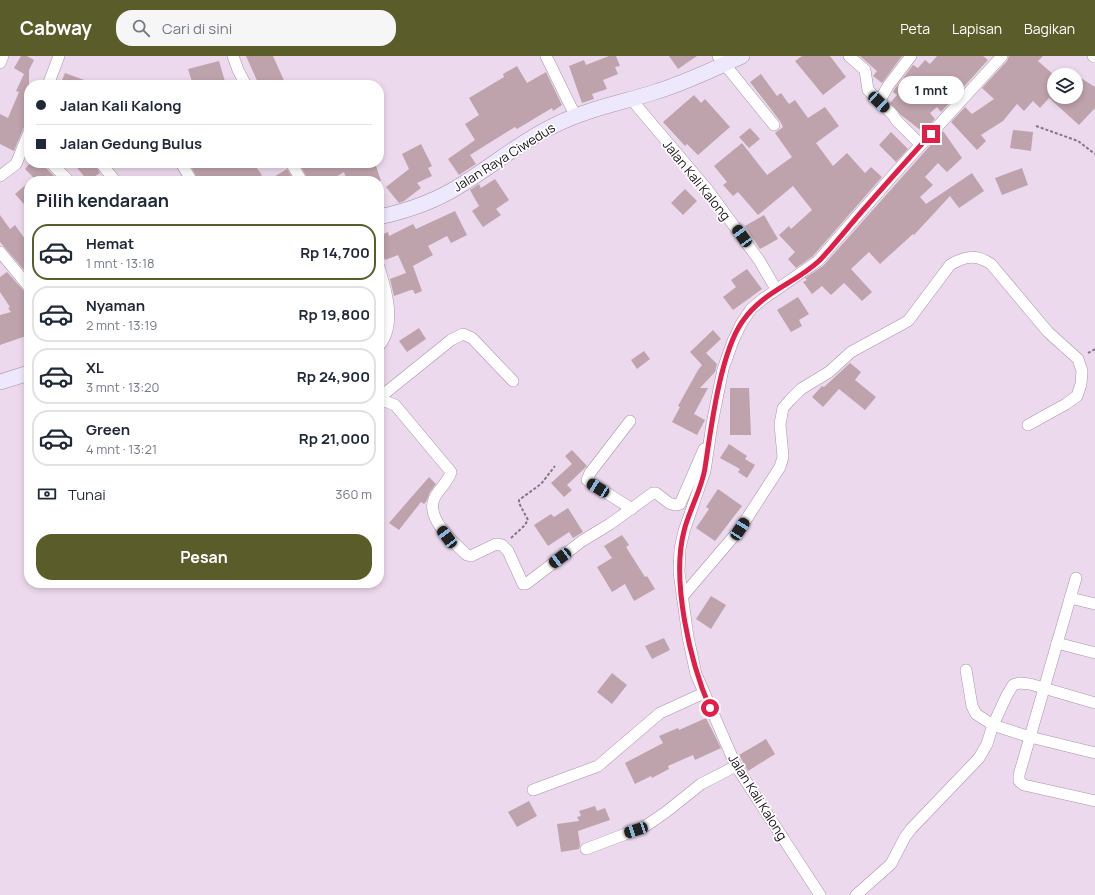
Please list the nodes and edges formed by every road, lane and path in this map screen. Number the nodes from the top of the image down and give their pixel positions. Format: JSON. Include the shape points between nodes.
{"nodes":[{"id":1,"x":3,"y":56,"type":"edge"},
{"id":2,"x":59,"y":56,"type":"edge"},
{"id":3,"x":233,"y":56,"type":"edge"},
{"id":4,"x":546,"y":56,"type":"edge"},
{"id":5,"x":742,"y":56,"type":"edge"},
{"id":6,"x":849,"y":56,"type":"edge"},
{"id":7,"x":911,"y":56,"type":"edge"},
{"id":8,"x":1002,"y":56,"type":"edge"},
{"id":9,"x":722,"y":60,"type":"edge"},
{"id":10,"x":0,"y":63,"type":"edge"},
{"id":11,"x":50,"y":80,"type":"edge"},
{"id":12,"x":243,"y":80,"type":"edge"},
{"id":13,"x":631,"y":99,"type":"junction"},
{"id":14,"x":879,"y":102,"type":"junction"},
{"id":15,"x":575,"y":116,"type":"junction"},
{"id":16,"x":774,"y":125,"type":"dead end"},
{"id":17,"x":1036,"y":126,"type":"dead end"},
{"id":18,"x":921,"y":145,"type":"junction"},
{"id":19,"x":24,"y":146,"type":"edge"},
{"id":20,"x":1095,"y":154,"type":"edge"},
{"id":21,"x":56,"y":168,"type":"edge"},
{"id":22,"x":0,"y":176,"type":"edge"},
{"id":23,"x":64,"y":176,"type":"edge"},
{"id":24,"x":384,"y":216,"type":"edge"},
{"id":25,"x":0,"y":252,"type":"edge"},
{"id":26,"x":24,"y":281,"type":"edge"},
{"id":27,"x":384,"y":284,"type":"edge"},
{"id":28,"x":776,"y":289,"type":"junction"},
{"id":29,"x":384,"y":335,"type":"edge"},
{"id":30,"x":24,"y":375,"type":"edge"},
{"id":31,"x":513,"y":381,"type":"dead end"},
{"id":32,"x":0,"y":382,"type":"edge"},
{"id":33,"x":384,"y":394,"type":"edge"},
{"id":34,"x":384,"y":400,"type":"edge"},
{"id":35,"x":630,"y":421,"type":"dead end"},
{"id":36,"x":1028,"y":425,"type":"dead end"},
{"id":37,"x":709,"y":440,"type":"junction"},
{"id":38,"x":556,"y":466,"type":"dead end"},
{"id":39,"x":632,"y":509,"type":"junction"},
{"id":40,"x":502,"y":545,"type":"junction"},
{"id":41,"x":1076,"y":578,"type":"dead end"},
{"id":42,"x":682,"y":597,"type":"junction"},
{"id":43,"x":1070,"y":598,"type":"junction"},
{"id":44,"x":1095,"y":604,"type":"edge"},
{"id":45,"x":1057,"y":644,"type":"junction"},
{"id":46,"x":1095,"y":653,"type":"edge"},
{"id":47,"x":966,"y":670,"type":"dead end"},
{"id":48,"x":1044,"y":689,"type":"junction"},
{"id":49,"x":704,"y":693,"type":"junction"},
{"id":50,"x":1095,"y":703,"type":"edge"},
{"id":51,"x":993,"y":725,"type":"junction"},
{"id":52,"x":1030,"y":737,"type":"junction"},
{"id":53,"x":1095,"y":753,"type":"edge"},
{"id":54,"x":736,"y":766,"type":"junction"},
{"id":55,"x":533,"y":790,"type":"dead end"},
{"id":56,"x":1095,"y":801,"type":"edge"},
{"id":57,"x":586,"y":849,"type":"dead end"},
{"id":58,"x":820,"y":895,"type":"edge"},
{"id":59,"x":856,"y":895,"type":"edge"}],
"edges":[{"from":1,"to":10,"type":"street"},
{"from":2,"to":11,"type":"street"},
{"from":3,"to":12,"type":"street"},
{"from":4,"to":15,"type":"street"},
{"from":5,"to":9,"type":"street","name":"Jalan Raya Ciwedus"},
{"from":6,"to":14,"type":"street","via":[[865,70],[868,90]]},
{"from":7,"to":14,"type":"street"},
{"from":8,"to":18,"type":"street"},
{"from":9,"to":13,"type":"street","name":"Jalan Raya Ciwedus","via":[[680,84]]},
{"from":9,"to":16,"type":"street"},
{"from":13,"to":15,"type":"street","name":"Jalan Raya Ciwedus"},
{"from":13,"to":28,"type":"street","name":"Jalan Kali Kalong","via":[[707,189],[759,260]]},
{"from":14,"to":18,"type":"street"},
{"from":15,"to":24,"type":"street","name":"Jalan Raya Ciwedus","via":[[530,139],[439,197],[419,206]]},
{"from":17,"to":20,"type":"path","via":[[1078,141]]},
{"from":18,"to":28,"type":"street","via":[[818,261]]},
{"from":19,"to":22,"type":"street","via":[[16,164]]},
{"from":21,"to":23,"type":"street"},
{"from":25,"to":26,"type":"street"},
{"from":27,"to":29,"type":"street","via":[[389,316]]},
{"from":28,"to":37,"type":"street","name":"Jalan Kali Kalong","via":[[751,309],[732,341],[723,369]]},
{"from":30,"to":32,"type":"street"},
{"from":31,"to":33,"type":"street","via":[[472,338],[464,334],[451,340]]},
{"from":34,"to":40,"type":"street","via":[[395,405],[451,472],[432,504],[440,527],[447,537],[471,556],[496,544]]},
{"from":35,"to":39,"type":"street","via":[[587,480]]},
{"from":36,"to":42,"type":"street","via":[[1077,396],[1082,371],[1078,359],[1048,332],[991,264],[981,258],[959,259],[950,264],[908,320],[851,352],[829,372],[801,389],[783,408],[780,424],[783,458],[780,467],[740,529]]},
{"from":37,"to":39,"type":"street","via":[[680,504],[675,506],[653,493]]},
{"from":37,"to":42,"type":"street","name":"Jalan Kali Kalong","via":[[705,471],[680,549]]},
{"from":38,"to":40,"type":"path","via":[[541,484],[519,500],[528,520]]},
{"from":39,"to":40,"type":"street","via":[[582,541],[526,584],[520,581],[508,552]]},
{"from":41,"to":43,"type":"street"},
{"from":42,"to":49,"type":"street","name":"Jalan Kali Kalong","via":[[696,674]]},
{"from":43,"to":44,"type":"street"},
{"from":43,"to":45,"type":"street"},
{"from":45,"to":46,"type":"street"},
{"from":45,"to":48,"type":"street"},
{"from":47,"to":51,"type":"street","via":[[972,706],[976,714]]},
{"from":48,"to":50,"type":"street"},
{"from":48,"to":51,"type":"street","via":[[1030,684],[1013,685]]},
{"from":48,"to":52,"type":"street"},
{"from":49,"to":54,"type":"street","name":"Jalan Kali Kalong"},
{"from":49,"to":55,"type":"street","via":[[660,713],[598,766]]},
{"from":51,"to":52,"type":"street"},
{"from":51,"to":59,"type":"street","via":[[979,758],[904,837],[891,864]]},
{"from":52,"to":53,"type":"street"},
{"from":52,"to":56,"type":"street","via":[[1018,775],[1019,781],[1024,785]]},
{"from":54,"to":57,"type":"street","via":[[701,784],[644,827]]},
{"from":54,"to":58,"type":"street","name":"Jalan Kali Kalong"}]}
